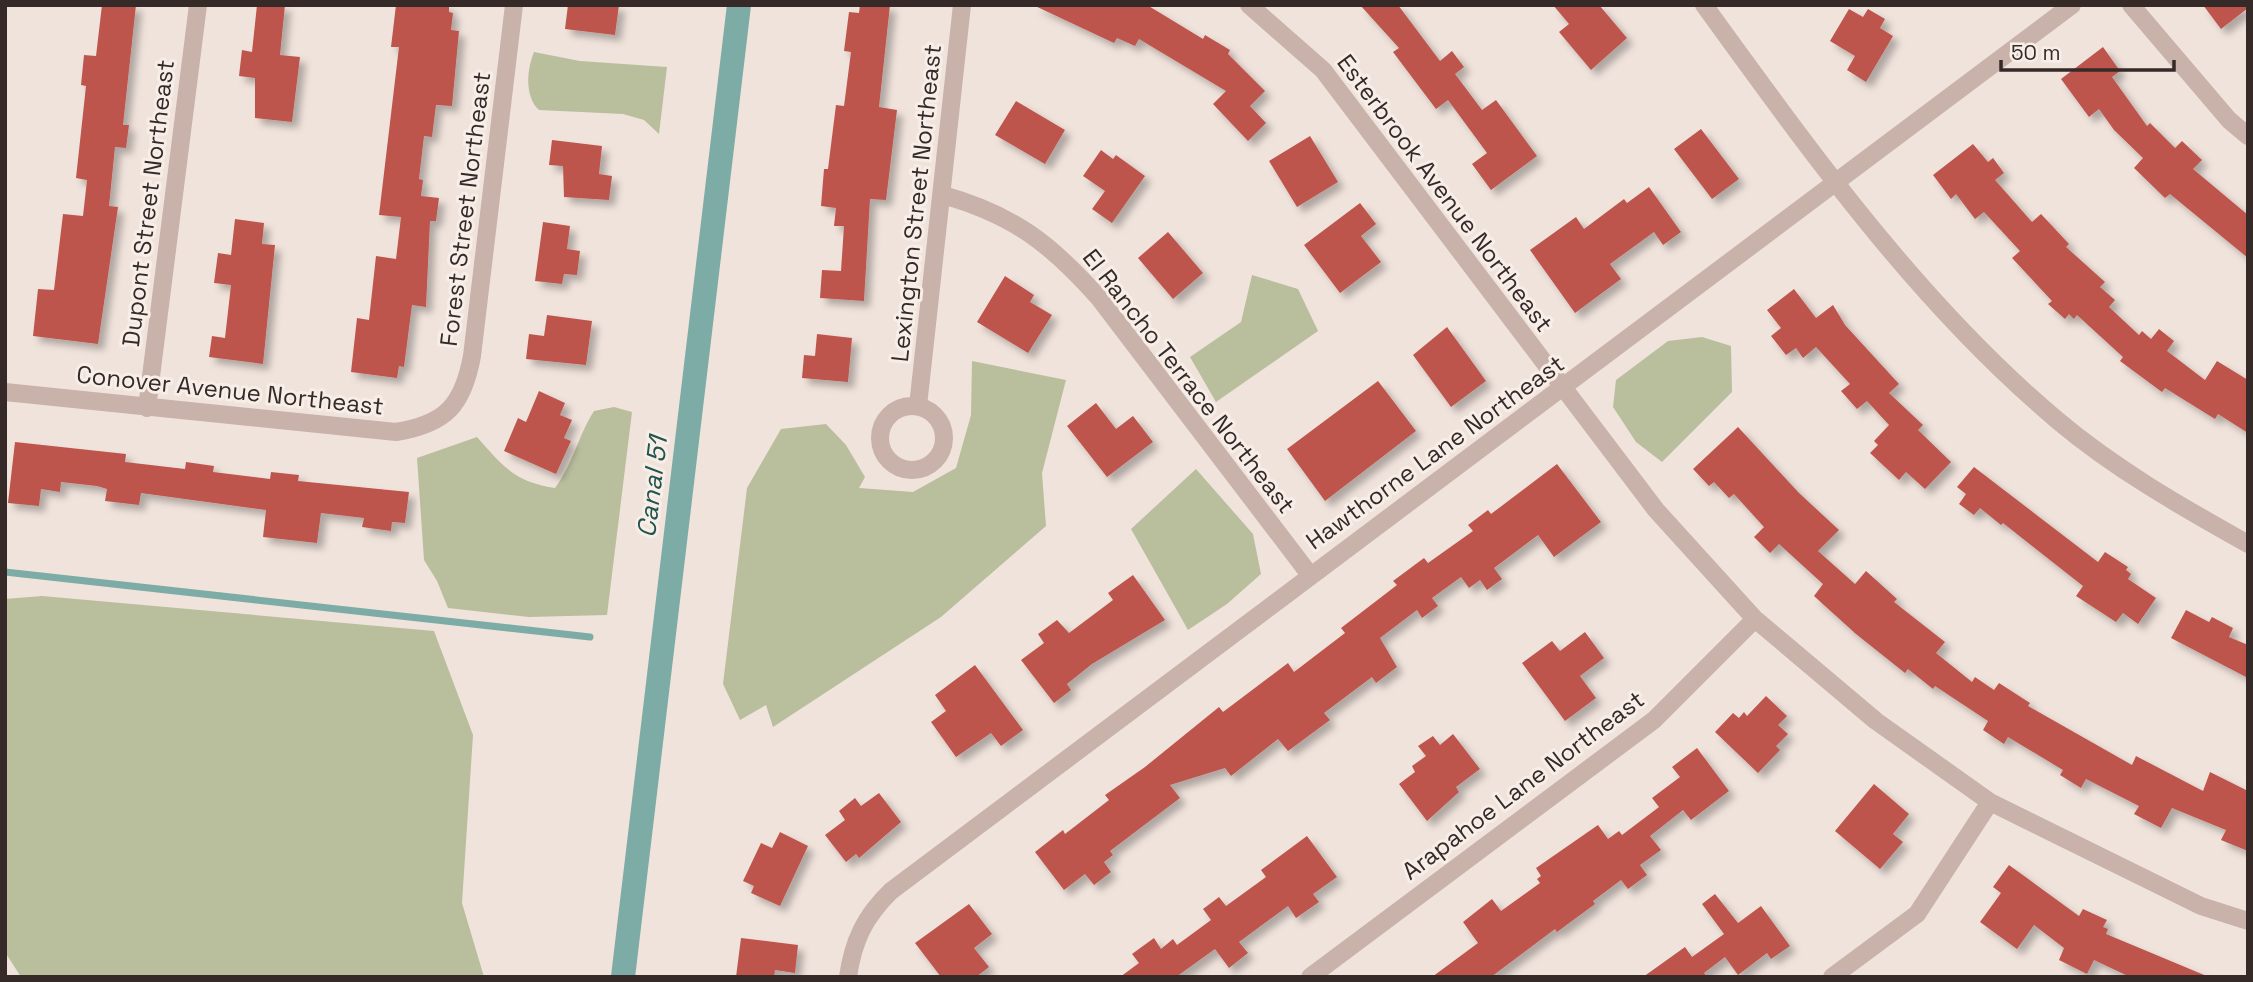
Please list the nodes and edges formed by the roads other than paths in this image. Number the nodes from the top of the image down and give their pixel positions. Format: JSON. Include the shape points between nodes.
{"nodes":[{"id":1,"x":198,"y":5,"type":"edge"},
{"id":2,"x":514,"y":5,"type":"edge"},
{"id":3,"x":962,"y":5,"type":"edge"},
{"id":4,"x":1249,"y":5,"type":"edge"},
{"id":5,"x":1703,"y":5,"type":"edge"},
{"id":6,"x":2072,"y":5,"type":"edge"},
{"id":7,"x":2131,"y":5,"type":"edge"},
{"id":8,"x":2248,"y":136,"type":"edge"},
{"id":9,"x":1835,"y":185,"type":"junction"},
{"id":10,"x":943,"y":195,"type":"junction"},
{"id":11,"x":1563,"y":388,"type":"junction"},
{"id":12,"x":5,"y":392,"type":"edge"},
{"id":13,"x":918,"y":406,"type":"dead end"},
{"id":14,"x":147,"y":408,"type":"junction"},
{"id":15,"x":447,"y":413,"type":"joint"},
{"id":16,"x":2248,"y":544,"type":"edge"},
{"id":17,"x":1310,"y":575,"type":"junction"},
{"id":18,"x":1755,"y":619,"type":"junction"},
{"id":19,"x":1990,"y":802,"type":"junction"},
{"id":20,"x":2248,"y":921,"type":"edge"},
{"id":21,"x":848,"y":977,"type":"edge"},
{"id":22,"x":1310,"y":977,"type":"edge"},
{"id":23,"x":1832,"y":977,"type":"edge"}],
"edges":[{"from":1,"to":14,"type":"street","name":"Dupont Street Northeast"},
{"from":2,"to":15,"type":"street","name":"Forest Street Northeast","via":[[472,356],[467,380]]},
{"from":3,"to":10,"type":"street","name":"Lexington Street Northeast"},
{"from":4,"to":11,"type":"street","name":"Esterbrook Avenue Northeast","via":[[1323,70]]},
{"from":5,"to":9,"type":"street"},
{"from":6,"to":9,"type":"street","name":"Hawthorne Lane Northeast"},
{"from":7,"to":8,"type":"street","via":[[2229,120]]},
{"from":9,"to":11,"type":"street","name":"Hawthorne Lane Northeast"},
{"from":9,"to":16,"type":"street","via":[[1956,325],[2058,421],[2158,493]]},
{"from":10,"to":13,"type":"street","name":"Lexington Street Northeast"},
{"from":10,"to":17,"type":"street","name":"El Rancho Terrace Northeast","via":[[985,207],[1066,261]]},
{"from":11,"to":17,"type":"street","name":"Hawthorne Lane Northeast"},
{"from":11,"to":18,"type":"street","name":"Esterbrook Avenue Northeast","via":[[1656,510]]},
{"from":12,"to":14,"type":"street","name":"Conover Avenue Northeast"},
{"from":14,"to":15,"type":"street","name":"Conover Avenue Northeast","via":[[396,432],[432,424]]},
{"from":17,"to":21,"type":"street","name":"Hawthorne Lane Northeast","via":[[891,891],[858,934]]},
{"from":18,"to":19,"type":"street","name":"Esterbrook Avenue Northeast","via":[[1876,721]]},
{"from":18,"to":22,"type":"street","name":"Arapahoe Lane Northeast","via":[[1654,720]]},
{"from":19,"to":20,"type":"street","name":"Esterbrook Avenue Northeast","via":[[2201,906]]},
{"from":19,"to":23,"type":"street","via":[[1917,914]]}]}
